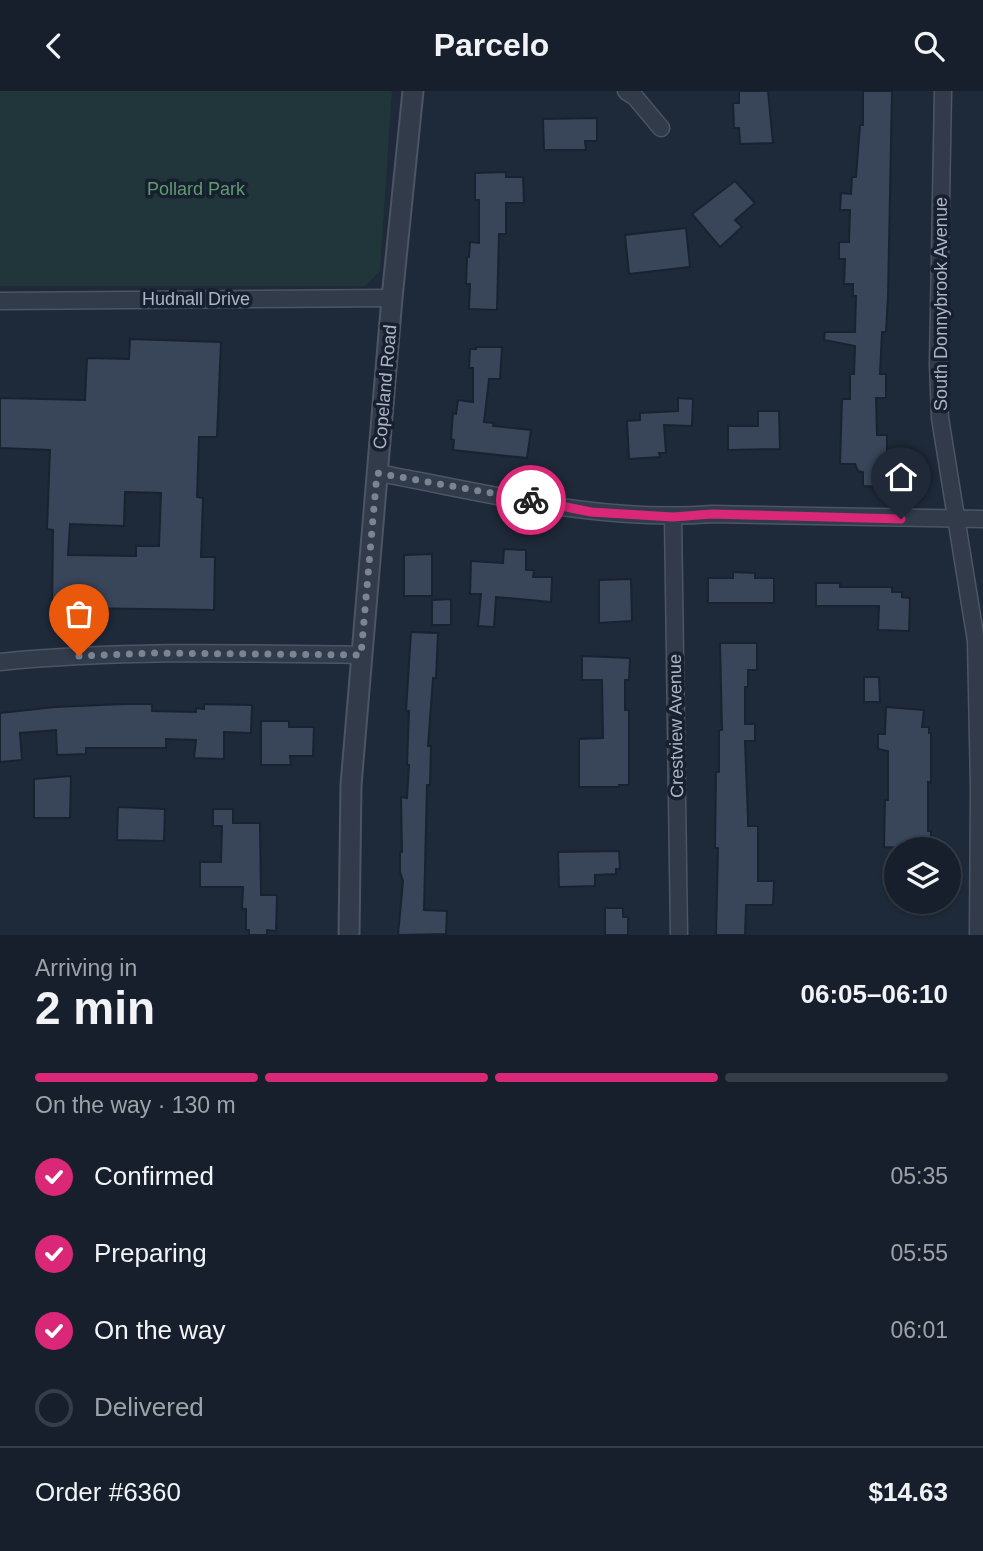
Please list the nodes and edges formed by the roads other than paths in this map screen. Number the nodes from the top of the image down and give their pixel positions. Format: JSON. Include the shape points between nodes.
{"nodes":[{"id":1,"x":413,"y":91,"type":"edge"},
{"id":2,"x":626,"y":91,"type":"edge"},
{"id":3,"x":943,"y":91,"type":"edge"},
{"id":4,"x":661,"y":128,"type":"dead end"},
{"id":5,"x":392,"y":298,"type":"junction"},
{"id":6,"x":0,"y":301,"type":"edge"},
{"id":7,"x":377,"y":473,"type":"junction"},
{"id":8,"x":673,"y":517,"type":"junction"},
{"id":9,"x":983,"y":519,"type":"edge"},
{"id":10,"x":956,"y":520,"type":"junction"},
{"id":11,"x":361,"y":655,"type":"junction"},
{"id":12,"x":0,"y":662,"type":"edge"},
{"id":13,"x":981,"y":787,"type":"edge"},
{"id":14,"x":349,"y":935,"type":"edge"},
{"id":15,"x":678,"y":935,"type":"edge"},
{"id":16,"x":978,"y":935,"type":"edge"}],
"edges":[{"from":1,"to":5,"type":"street","name":"Copeland Road"},
{"from":2,"to":4,"type":"street"},
{"from":3,"to":10,"type":"street","name":"South Donnybrook Avenue","via":[[940,418]]},
{"from":5,"to":6,"type":"street","name":"Hudnall Drive"},
{"from":5,"to":7,"type":"street","name":"Copeland Road"},
{"from":7,"to":8,"type":"street","via":[[591,512]]},
{"from":7,"to":11,"type":"street","name":"Copeland Road"},
{"from":8,"to":10,"type":"street"},
{"from":8,"to":15,"type":"street","name":"Crestview Avenue"},
{"from":9,"to":10,"type":"street"},
{"from":10,"to":13,"type":"street","name":"South Donnybrook Avenue","via":[[976,641]]},
{"from":11,"to":12,"type":"street","via":[[151,653]]},
{"from":11,"to":14,"type":"street","name":"Copeland Road","via":[[350,810]]},
{"from":13,"to":16,"type":"street","name":"South Donnybrook Avenue"}]}
